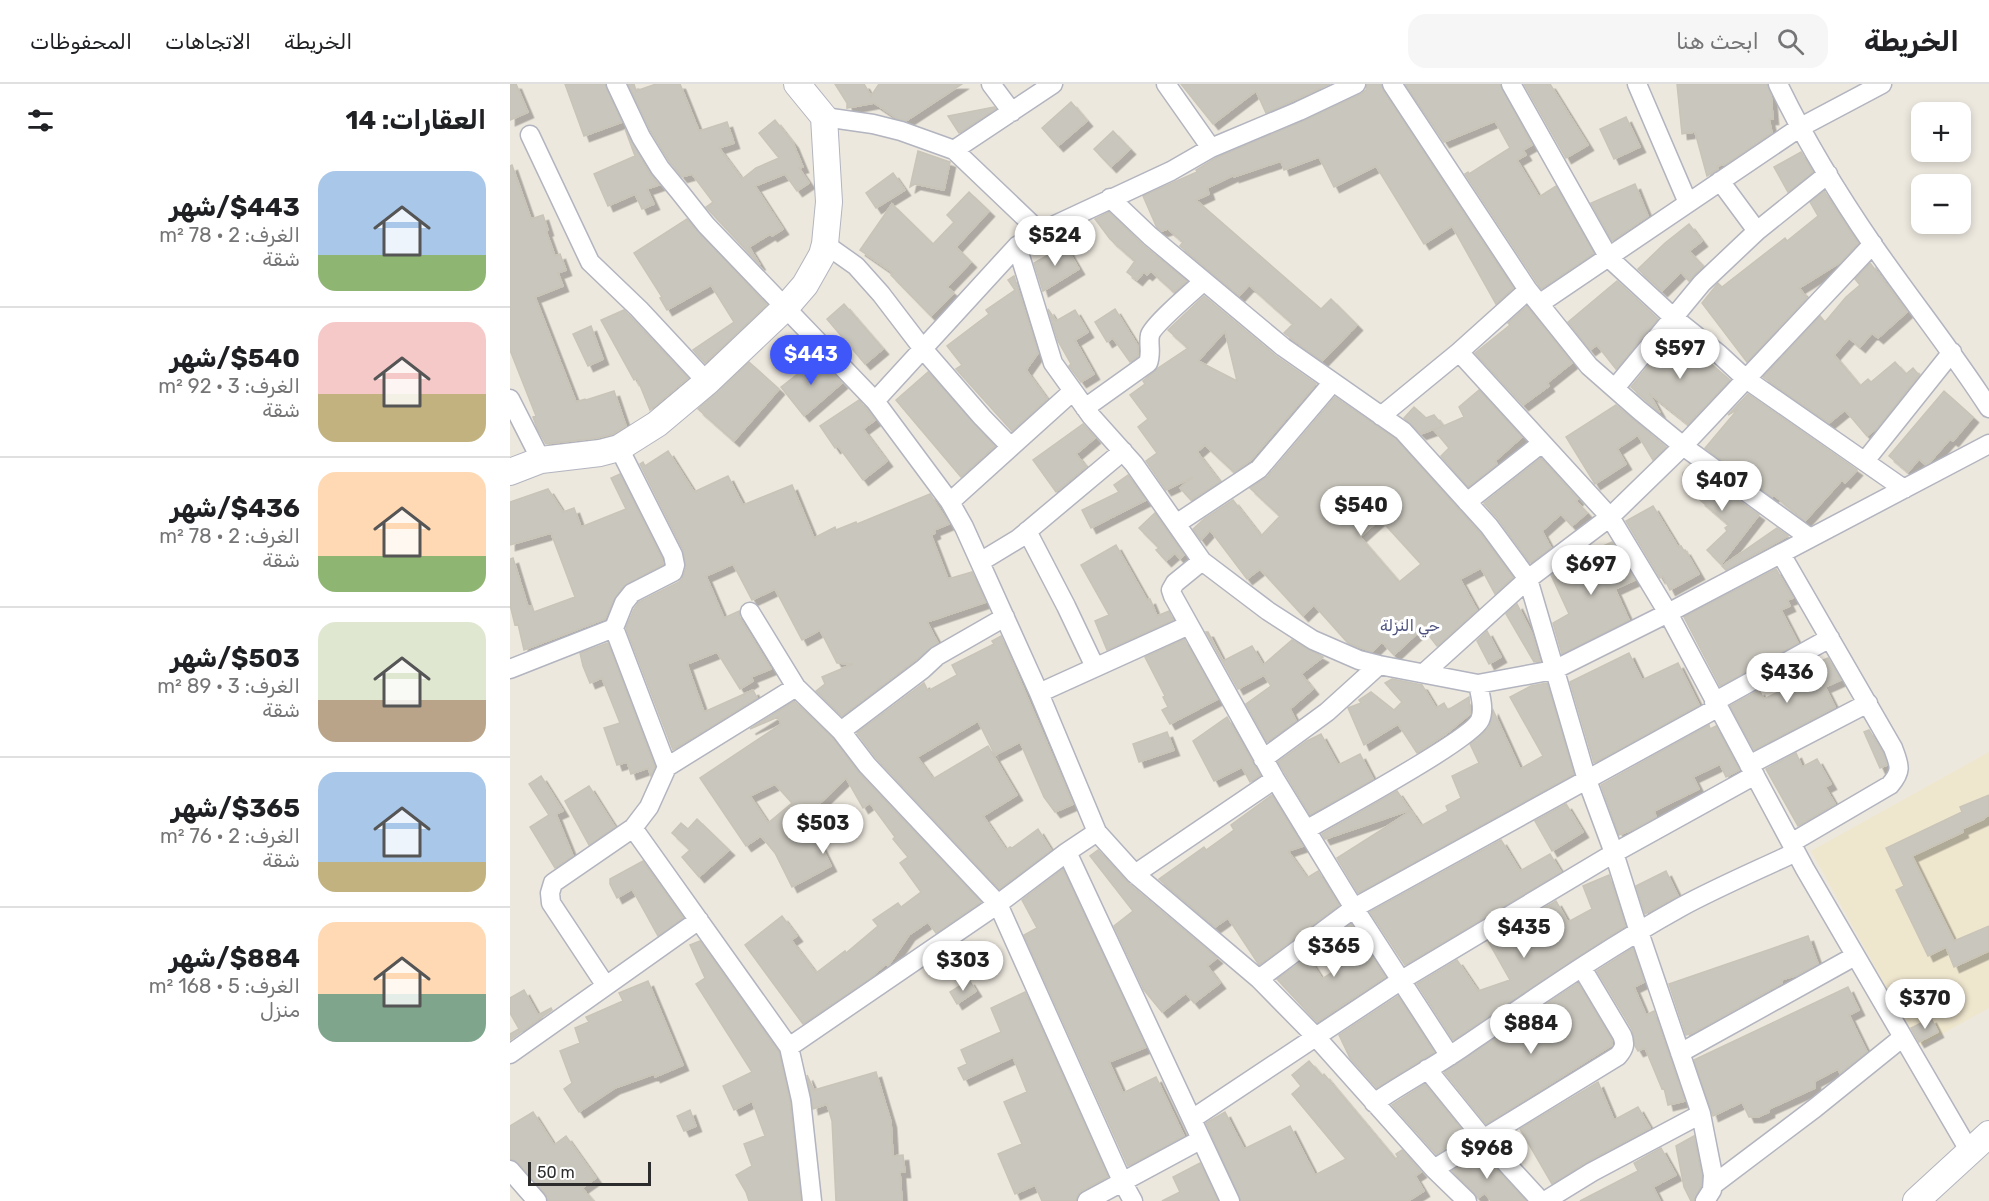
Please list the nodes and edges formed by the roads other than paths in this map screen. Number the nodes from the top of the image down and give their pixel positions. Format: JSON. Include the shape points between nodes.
{"nodes":[{"id":1,"x":616,"y":84,"type":"edge"},
{"id":2,"x":797,"y":84,"type":"edge"},
{"id":3,"x":991,"y":84,"type":"edge"},
{"id":4,"x":1053,"y":84,"type":"edge"},
{"id":5,"x":1166,"y":84,"type":"edge"},
{"id":6,"x":1356,"y":84,"type":"edge"},
{"id":7,"x":1392,"y":84,"type":"edge"},
{"id":8,"x":1510,"y":84,"type":"edge"},
{"id":9,"x":1637,"y":84,"type":"edge"},
{"id":10,"x":1778,"y":84,"type":"edge"},
{"id":11,"x":1874,"y":86,"type":"edge"},
{"id":12,"x":1012,"y":112,"type":"junction"},
{"id":13,"x":824,"y":117,"type":"junction"},
{"id":14,"x":1799,"y":128,"type":"junction"},
{"id":15,"x":530,"y":135,"type":"dead end"},
{"id":16,"x":1211,"y":148,"type":"junction"},
{"id":17,"x":954,"y":150,"type":"junction"},
{"id":18,"x":1828,"y":174,"type":"junction"},
{"id":19,"x":1720,"y":181,"type":"junction"},
{"id":20,"x":1110,"y":198,"type":"junction"},
{"id":21,"x":1688,"y":203,"type":"junction"},
{"id":22,"x":1040,"y":231,"type":"junction"},
{"id":23,"x":1757,"y":231,"type":"junction"},
{"id":24,"x":825,"y":244,"type":"junction"},
{"id":25,"x":1873,"y":244,"type":"junction"},
{"id":26,"x":1017,"y":246,"type":"junction"},
{"id":27,"x":1609,"y":258,"type":"junction"},
{"id":28,"x":1204,"y":281,"type":"junction"},
{"id":29,"x":1534,"y":297,"type":"junction"},
{"id":30,"x":786,"y":307,"type":"junction"},
{"id":31,"x":1674,"y":318,"type":"junction"},
{"id":32,"x":923,"y":349,"type":"junction"},
{"id":33,"x":1459,"y":352,"type":"junction"},
{"id":34,"x":1952,"y":352,"type":"junction"},
{"id":35,"x":1746,"y":379,"type":"junction"},
{"id":36,"x":707,"y":382,"type":"junction"},
{"id":37,"x":1333,"y":382,"type":"junction"},
{"id":38,"x":1615,"y":388,"type":"junction"},
{"id":39,"x":1072,"y":392,"type":"junction"},
{"id":40,"x":510,"y":399,"type":"edge"},
{"id":41,"x":875,"y":401,"type":"junction"},
{"id":42,"x":1085,"y":408,"type":"junction"},
{"id":43,"x":1989,"y":408,"type":"edge"},
{"id":44,"x":1381,"y":416,"type":"junction"},
{"id":45,"x":1542,"y":442,"type":"junction"},
{"id":46,"x":1989,"y":444,"type":"edge"},
{"id":47,"x":1683,"y":446,"type":"junction"},
{"id":48,"x":1011,"y":447,"type":"junction"},
{"id":49,"x":619,"y":448,"type":"junction"},
{"id":50,"x":1123,"y":451,"type":"junction"},
{"id":51,"x":541,"y":460,"type":"junction"},
{"id":52,"x":1866,"y":462,"type":"junction"},
{"id":53,"x":510,"y":472,"type":"edge"},
{"id":54,"x":1904,"y":489,"type":"junction"},
{"id":55,"x":950,"y":502,"type":"junction"},
{"id":56,"x":1467,"y":502,"type":"junction"},
{"id":57,"x":1610,"y":516,"type":"junction"},
{"id":58,"x":1176,"y":524,"type":"junction"},
{"id":59,"x":1027,"y":531,"type":"junction"},
{"id":60,"x":1810,"y":538,"type":"junction"},
{"id":61,"x":1781,"y":554,"type":"junction"},
{"id":62,"x":1202,"y":561,"type":"junction"},
{"id":63,"x":980,"y":562,"type":"junction"},
{"id":64,"x":1528,"y":579,"type":"junction"},
{"id":65,"x":750,"y":612,"type":"dead end"},
{"id":66,"x":1668,"y":613,"type":"junction"},
{"id":67,"x":1005,"y":617,"type":"junction"},
{"id":68,"x":1189,"y":625,"type":"junction"},
{"id":69,"x":614,"y":628,"type":"junction"},
{"id":70,"x":1830,"y":638,"type":"junction"},
{"id":71,"x":1379,"y":665,"type":"junction"},
{"id":72,"x":1095,"y":668,"type":"junction"},
{"id":73,"x":510,"y":669,"type":"edge"},
{"id":74,"x":1554,"y":670,"type":"junction"},
{"id":75,"x":1424,"y":673,"type":"junction"},
{"id":76,"x":1478,"y":684,"type":"junction"},
{"id":77,"x":796,"y":687,"type":"junction"},
{"id":78,"x":1039,"y":693,"type":"junction"},
{"id":79,"x":1868,"y":703,"type":"junction"},
{"id":80,"x":1716,"y":705,"type":"junction"},
{"id":81,"x":840,"y":731,"type":"junction"},
{"id":82,"x":1263,"y":759,"type":"junction"},
{"id":83,"x":667,"y":767,"type":"junction"},
{"id":84,"x":1752,"y":770,"type":"junction"},
{"id":85,"x":1275,"y":779,"type":"junction"},
{"id":86,"x":1587,"y":780,"type":"junction"},
{"id":87,"x":633,"y":828,"type":"junction"},
{"id":88,"x":1306,"y":830,"type":"junction"},
{"id":89,"x":1097,"y":832,"type":"junction"},
{"id":90,"x":1793,"y":847,"type":"junction"},
{"id":91,"x":1067,"y":852,"type":"junction"},
{"id":92,"x":1614,"y":853,"type":"junction"},
{"id":93,"x":1135,"y":873,"type":"junction"},
{"id":94,"x":998,"y":904,"type":"junction"},
{"id":95,"x":1354,"y":908,"type":"junction"},
{"id":96,"x":699,"y":920,"type":"junction"},
{"id":97,"x":1639,"y":932,"type":"junction"},
{"id":98,"x":1855,"y":956,"type":"junction"},
{"id":99,"x":1582,"y":968,"type":"junction"},
{"id":100,"x":1259,"y":979,"type":"junction"},
{"id":101,"x":1400,"y":981,"type":"junction"},
{"id":102,"x":606,"y":986,"type":"junction"},
{"id":103,"x":1316,"y":1037,"type":"junction"},
{"id":104,"x":1903,"y":1037,"type":"junction"},
{"id":105,"x":789,"y":1047,"type":"junction"},
{"id":106,"x":1680,"y":1053,"type":"junction"},
{"id":107,"x":510,"y":1054,"type":"edge"},
{"id":108,"x":1450,"y":1056,"type":"junction"},
{"id":109,"x":1427,"y":1069,"type":"junction"},
{"id":110,"x":1374,"y":1103,"type":"junction"},
{"id":111,"x":1701,"y":1114,"type":"junction"},
{"id":112,"x":1191,"y":1119,"type":"junction"},
{"id":113,"x":1989,"y":1134,"type":"edge"},
{"id":114,"x":1483,"y":1138,"type":"junction"},
{"id":115,"x":1200,"y":1140,"type":"junction"},
{"id":116,"x":1970,"y":1152,"type":"junction"},
{"id":117,"x":1434,"y":1169,"type":"junction"},
{"id":118,"x":510,"y":1170,"type":"edge"},
{"id":119,"x":1122,"y":1181,"type":"junction"},
{"id":120,"x":1709,"y":1193,"type":"edge"},
{"id":121,"x":537,"y":1201,"type":"edge"},
{"id":122,"x":812,"y":1201,"type":"edge"},
{"id":123,"x":1087,"y":1201,"type":"edge"},
{"id":124,"x":1134,"y":1201,"type":"edge"},
{"id":125,"x":1230,"y":1201,"type":"edge"},
{"id":126,"x":1467,"y":1201,"type":"edge"},
{"id":127,"x":1543,"y":1201,"type":"edge"},
{"id":128,"x":1916,"y":1201,"type":"edge"}],
"edges":[{"from":1,"to":30,"type":"street","via":[[660,168],[706,225]]},
{"from":2,"to":13,"type":"street"},
{"from":3,"to":12,"type":"street"},
{"from":4,"to":12,"type":"street"},
{"from":5,"to":16,"type":"street"},
{"from":6,"to":16,"type":"street"},
{"from":7,"to":29,"type":"street"},
{"from":8,"to":27,"type":"street"},
{"from":9,"to":21,"type":"street"},
{"from":10,"to":14,"type":"street"},
{"from":11,"to":14,"type":"street"},
{"from":12,"to":17,"type":"street"},
{"from":13,"to":17,"type":"street","via":[[901,131]]},
{"from":13,"to":24,"type":"street","via":[[829,202]]},
{"from":14,"to":18,"type":"street"},
{"from":14,"to":19,"type":"street"},
{"from":15,"to":36,"type":"street","via":[[590,262]]},
{"from":16,"to":20,"type":"street"},
{"from":17,"to":22,"type":"street"},
{"from":18,"to":23,"type":"street"},
{"from":18,"to":25,"type":"street"},
{"from":19,"to":21,"type":"street"},
{"from":19,"to":23,"type":"street"},
{"from":20,"to":22,"type":"street"},
{"from":20,"to":28,"type":"street"},
{"from":21,"to":27,"type":"street"},
{"from":22,"to":26,"type":"street"},
{"from":23,"to":31,"type":"street","via":[[1702,283]]},
{"from":24,"to":30,"type":"street","via":[[805,285]]},
{"from":24,"to":32,"type":"street","via":[[856,266]]},
{"from":25,"to":34,"type":"street"},
{"from":25,"to":35,"type":"street"},
{"from":26,"to":32,"type":"street"},
{"from":26,"to":39,"type":"street","via":[[1053,363]]},
{"from":27,"to":29,"type":"street"},
{"from":27,"to":31,"type":"street"},
{"from":28,"to":37,"type":"street","via":[[1283,347]]},
{"from":28,"to":42,"type":"street","via":[[1150,334],[1148,363]]},
{"from":29,"to":33,"type":"street"},
{"from":29,"to":38,"type":"street","via":[[1589,366]]},
{"from":30,"to":36,"type":"street"},
{"from":30,"to":41,"type":"street"},
{"from":31,"to":35,"type":"street"},
{"from":31,"to":38,"type":"street"},
{"from":32,"to":41,"type":"street"},
{"from":32,"to":48,"type":"street"},
{"from":33,"to":44,"type":"street"},
{"from":33,"to":45,"type":"street"},
{"from":34,"to":43,"type":"street"},
{"from":34,"to":52,"type":"street"},
{"from":35,"to":47,"type":"street"},
{"from":35,"to":52,"type":"street"},
{"from":36,"to":49,"type":"street","via":[[657,424]]},
{"from":37,"to":44,"type":"street"},
{"from":37,"to":58,"type":"street","via":[[1259,469]]},
{"from":38,"to":47,"type":"street"},
{"from":39,"to":42,"type":"street"},
{"from":39,"to":48,"type":"street"},
{"from":40,"to":51,"type":"street"},
{"from":41,"to":55,"type":"street"},
{"from":42,"to":50,"type":"street"},
{"from":44,"to":56,"type":"street","via":[[1402,431]]},
{"from":45,"to":56,"type":"street"},
{"from":45,"to":57,"type":"street"},
{"from":46,"to":54,"type":"street"},
{"from":47,"to":57,"type":"street"},
{"from":47,"to":60,"type":"street"},
{"from":48,"to":55,"type":"street"},
{"from":49,"to":51,"type":"street"},
{"from":49,"to":69,"type":"street","via":[[675,565],[673,572],[632,593]]},
{"from":50,"to":58,"type":"street"},
{"from":50,"to":59,"type":"street"},
{"from":51,"to":53,"type":"street"},
{"from":52,"to":54,"type":"street"},
{"from":54,"to":60,"type":"street"},
{"from":55,"to":63,"type":"street"},
{"from":56,"to":64,"type":"street"},
{"from":57,"to":64,"type":"street"},
{"from":57,"to":66,"type":"street"},
{"from":58,"to":62,"type":"street"},
{"from":59,"to":63,"type":"street"},
{"from":59,"to":72,"type":"street"},
{"from":60,"to":61,"type":"street"},
{"from":61,"to":66,"type":"street"},
{"from":61,"to":70,"type":"street"},
{"from":62,"to":68,"type":"street","via":[[1172,590]]},
{"from":62,"to":71,"type":"street","via":[[1313,640]]},
{"from":63,"to":67,"type":"street"},
{"from":64,"to":74,"type":"street"},
{"from":64,"to":75,"type":"street"},
{"from":65,"to":77,"type":"street"},
{"from":66,"to":74,"type":"street"},
{"from":66,"to":80,"type":"street"},
{"from":67,"to":78,"type":"street"},
{"from":67,"to":81,"type":"street","via":[[937,656]]},
{"from":68,"to":72,"type":"street"},
{"from":68,"to":82,"type":"street"},
{"from":69,"to":73,"type":"street"},
{"from":69,"to":83,"type":"street"},
{"from":70,"to":79,"type":"street"},
{"from":70,"to":80,"type":"street"},
{"from":71,"to":75,"type":"street"},
{"from":71,"to":82,"type":"street","via":[[1327,712]]},
{"from":72,"to":78,"type":"street"},
{"from":74,"to":76,"type":"street"},
{"from":74,"to":86,"type":"street"},
{"from":75,"to":76,"type":"street"},
{"from":76,"to":88,"type":"street","via":[[1482,706],[1475,727]]},
{"from":77,"to":81,"type":"street"},
{"from":77,"to":83,"type":"street"},
{"from":78,"to":89,"type":"street"},
{"from":79,"to":84,"type":"street"},
{"from":79,"to":90,"type":"street","via":[[1893,748],[1900,768],[1898,777]]},
{"from":80,"to":84,"type":"street"},
{"from":80,"to":86,"type":"street"},
{"from":81,"to":94,"type":"street"},
{"from":82,"to":85,"type":"street"},
{"from":83,"to":87,"type":"street","via":[[649,807]]},
{"from":84,"to":90,"type":"street"},
{"from":84,"to":92,"type":"street"},
{"from":85,"to":88,"type":"street"},
{"from":85,"to":93,"type":"street"},
{"from":86,"to":92,"type":"street"},
{"from":86,"to":95,"type":"street"},
{"from":87,"to":96,"type":"street"},
{"from":87,"to":102,"type":"street","via":[[558,879],[550,893],[551,903]]},
{"from":88,"to":95,"type":"street"},
{"from":89,"to":91,"type":"street"},
{"from":89,"to":93,"type":"street"},
{"from":90,"to":97,"type":"street"},
{"from":90,"to":98,"type":"street"},
{"from":91,"to":94,"type":"street"},
{"from":91,"to":112,"type":"street"},
{"from":92,"to":97,"type":"street"},
{"from":92,"to":101,"type":"street"},
{"from":93,"to":100,"type":"street"},
{"from":94,"to":105,"type":"street"},
{"from":94,"to":119,"type":"street"},
{"from":95,"to":100,"type":"street"},
{"from":95,"to":101,"type":"street"},
{"from":96,"to":102,"type":"street"},
{"from":96,"to":105,"type":"street"},
{"from":97,"to":99,"type":"street"},
{"from":97,"to":106,"type":"street"},
{"from":98,"to":104,"type":"street"},
{"from":98,"to":106,"type":"street"},
{"from":99,"to":108,"type":"street"},
{"from":99,"to":114,"type":"street","via":[[1622,1035],[1623,1051]]},
{"from":100,"to":103,"type":"street"},
{"from":101,"to":103,"type":"street"},
{"from":101,"to":108,"type":"street"},
{"from":102,"to":107,"type":"street"},
{"from":103,"to":110,"type":"street"},
{"from":103,"to":112,"type":"street"},
{"from":104,"to":116,"type":"street"},
{"from":104,"to":120,"type":"street"},
{"from":105,"to":122,"type":"street","via":[[801,1100]]},
{"from":106,"to":111,"type":"street"},
{"from":108,"to":109,"type":"street"},
{"from":109,"to":110,"type":"street"},
{"from":109,"to":114,"type":"street"},
{"from":110,"to":117,"type":"street"},
{"from":111,"to":120,"type":"street","via":[[1713,1166]]},
{"from":111,"to":127,"type":"street"},
{"from":112,"to":115,"type":"street"},
{"from":113,"to":116,"type":"street"},
{"from":114,"to":117,"type":"street"},
{"from":114,"to":127,"type":"street"},
{"from":115,"to":119,"type":"street"},
{"from":115,"to":125,"type":"street"},
{"from":116,"to":128,"type":"street"},
{"from":117,"to":126,"type":"street"},
{"from":118,"to":121,"type":"street"},
{"from":119,"to":123,"type":"street"},
{"from":119,"to":124,"type":"street"}]}
